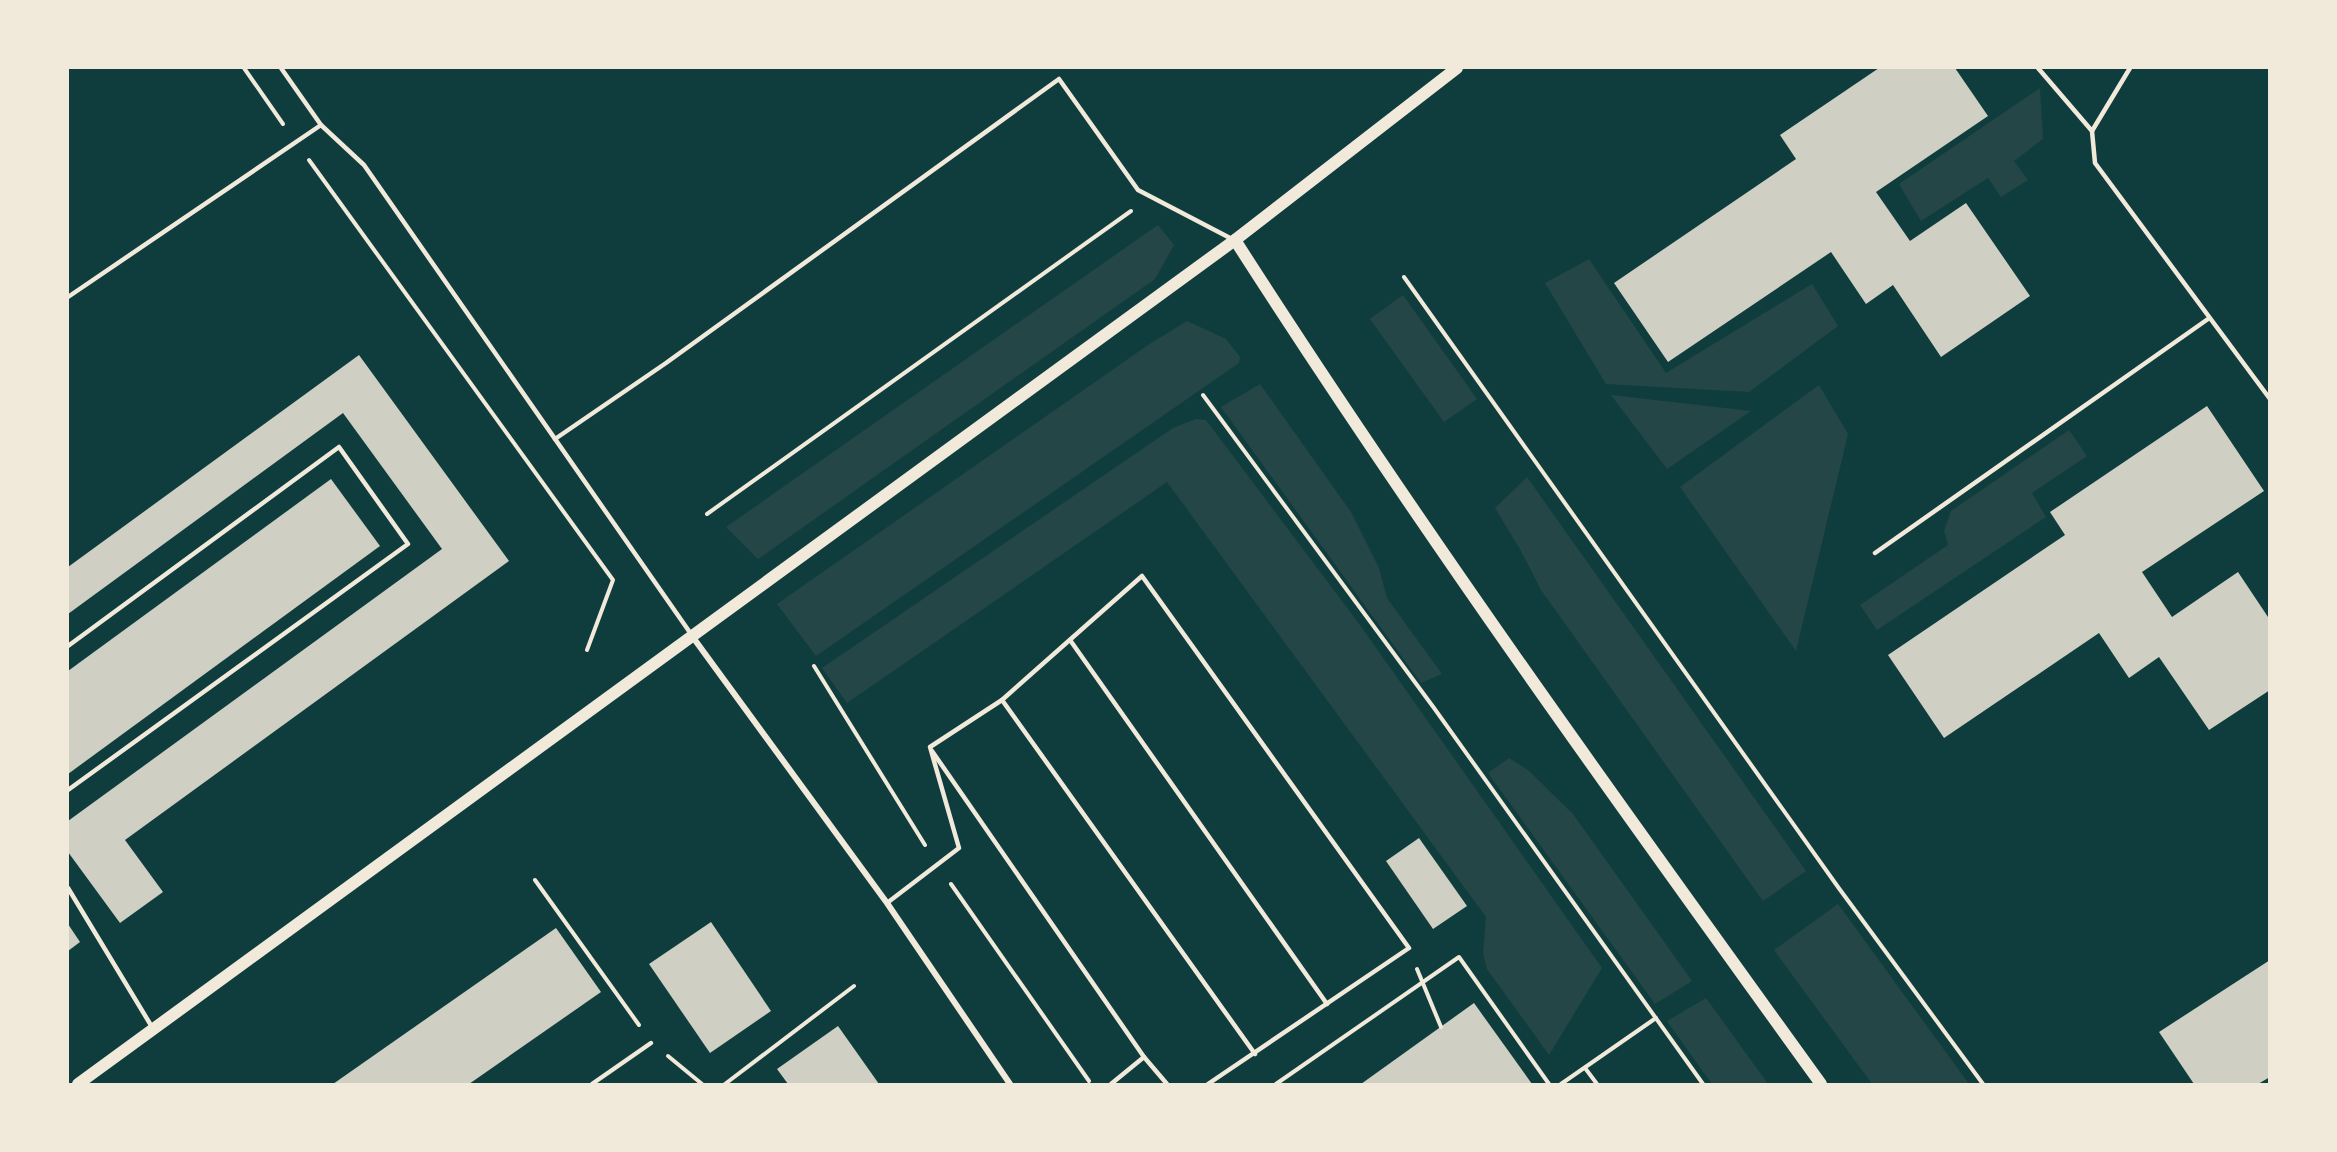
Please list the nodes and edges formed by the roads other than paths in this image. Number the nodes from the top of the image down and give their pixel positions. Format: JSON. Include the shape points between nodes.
{"nodes":[{"id":1,"x":281,"y":68,"type":"edge"},
{"id":2,"x":1457,"y":68,"type":"edge"},
{"id":3,"x":2038,"y":68,"type":"edge"},
{"id":4,"x":2130,"y":68,"type":"edge"},
{"id":5,"x":321,"y":125,"type":"junction"},
{"id":6,"x":2092,"y":131,"type":"junction"},
{"id":7,"x":1235,"y":240,"type":"junction"},
{"id":8,"x":68,"y":297,"type":"edge"},
{"id":9,"x":2208,"y":319,"type":"junction"},
{"id":10,"x":2270,"y":399,"type":"edge"},
{"id":11,"x":555,"y":439,"type":"junction"},
{"id":12,"x":1875,"y":553,"type":"dead end"},
{"id":13,"x":692,"y":636,"type":"junction"},
{"id":14,"x":1070,"y":640,"type":"junction"},
{"id":15,"x":68,"y":646,"type":"edge"},
{"id":16,"x":1002,"y":700,"type":"junction"},
{"id":17,"x":930,"y":747,"type":"junction"},
{"id":18,"x":68,"y":790,"type":"edge"},
{"id":19,"x":68,"y":888,"type":"edge"},
{"id":20,"x":887,"y":903,"type":"junction"},
{"id":21,"x":1328,"y":1004,"type":"junction"},
{"id":22,"x":154,"y":1029,"type":"junction"},
{"id":23,"x":651,"y":1043,"type":"road end"},
{"id":24,"x":1255,"y":1054,"type":"junction"},
{"id":25,"x":1144,"y":1057,"type":"junction"},
{"id":26,"x":78,"y":1084,"type":"edge"},
{"id":27,"x":592,"y":1084,"type":"edge"},
{"id":28,"x":1010,"y":1084,"type":"edge"},
{"id":29,"x":1111,"y":1084,"type":"edge"},
{"id":30,"x":1167,"y":1084,"type":"edge"},
{"id":31,"x":1208,"y":1084,"type":"edge"},
{"id":32,"x":1821,"y":1084,"type":"edge"}],
"edges":[{"from":1,"to":5,"type":"lane"},
{"from":2,"to":7,"type":"main road"},
{"from":3,"to":6,"type":"lane"},
{"from":4,"to":6,"type":"lane"},
{"from":5,"to":8,"type":"lane"},
{"from":5,"to":11,"type":"lane","via":[[364,165]]},
{"from":6,"to":9,"type":"lane","via":[[2095,163]]},
{"from":7,"to":11,"type":"lane","via":[[1138,190],[1059,79]]},
{"from":7,"to":13,"type":"main road"},
{"from":7,"to":32,"type":"main road","via":[[1450,564]]},
{"from":9,"to":10,"type":"lane"},
{"from":9,"to":12,"type":"lane"},
{"from":11,"to":13,"type":"lane"},
{"from":13,"to":20,"type":"street"},
{"from":13,"to":22,"type":"main road"},
{"from":14,"to":16,"type":"lane"},
{"from":14,"to":21,"type":"lane"},
{"from":14,"to":21,"type":"lane","via":[[1142,576],[1409,948]]},
{"from":15,"to":18,"type":"lane","via":[[339,447],[408,544]]},
{"from":16,"to":17,"type":"lane"},
{"from":16,"to":24,"type":"lane"},
{"from":17,"to":20,"type":"lane","via":[[959,848]]},
{"from":17,"to":25,"type":"lane"},
{"from":19,"to":22,"type":"lane"},
{"from":20,"to":28,"type":"street"},
{"from":21,"to":24,"type":"lane"},
{"from":22,"to":26,"type":"main road"},
{"from":23,"to":27,"type":"lane"},
{"from":24,"to":31,"type":"lane"},
{"from":25,"to":29,"type":"lane"},
{"from":25,"to":30,"type":"lane"}]}
